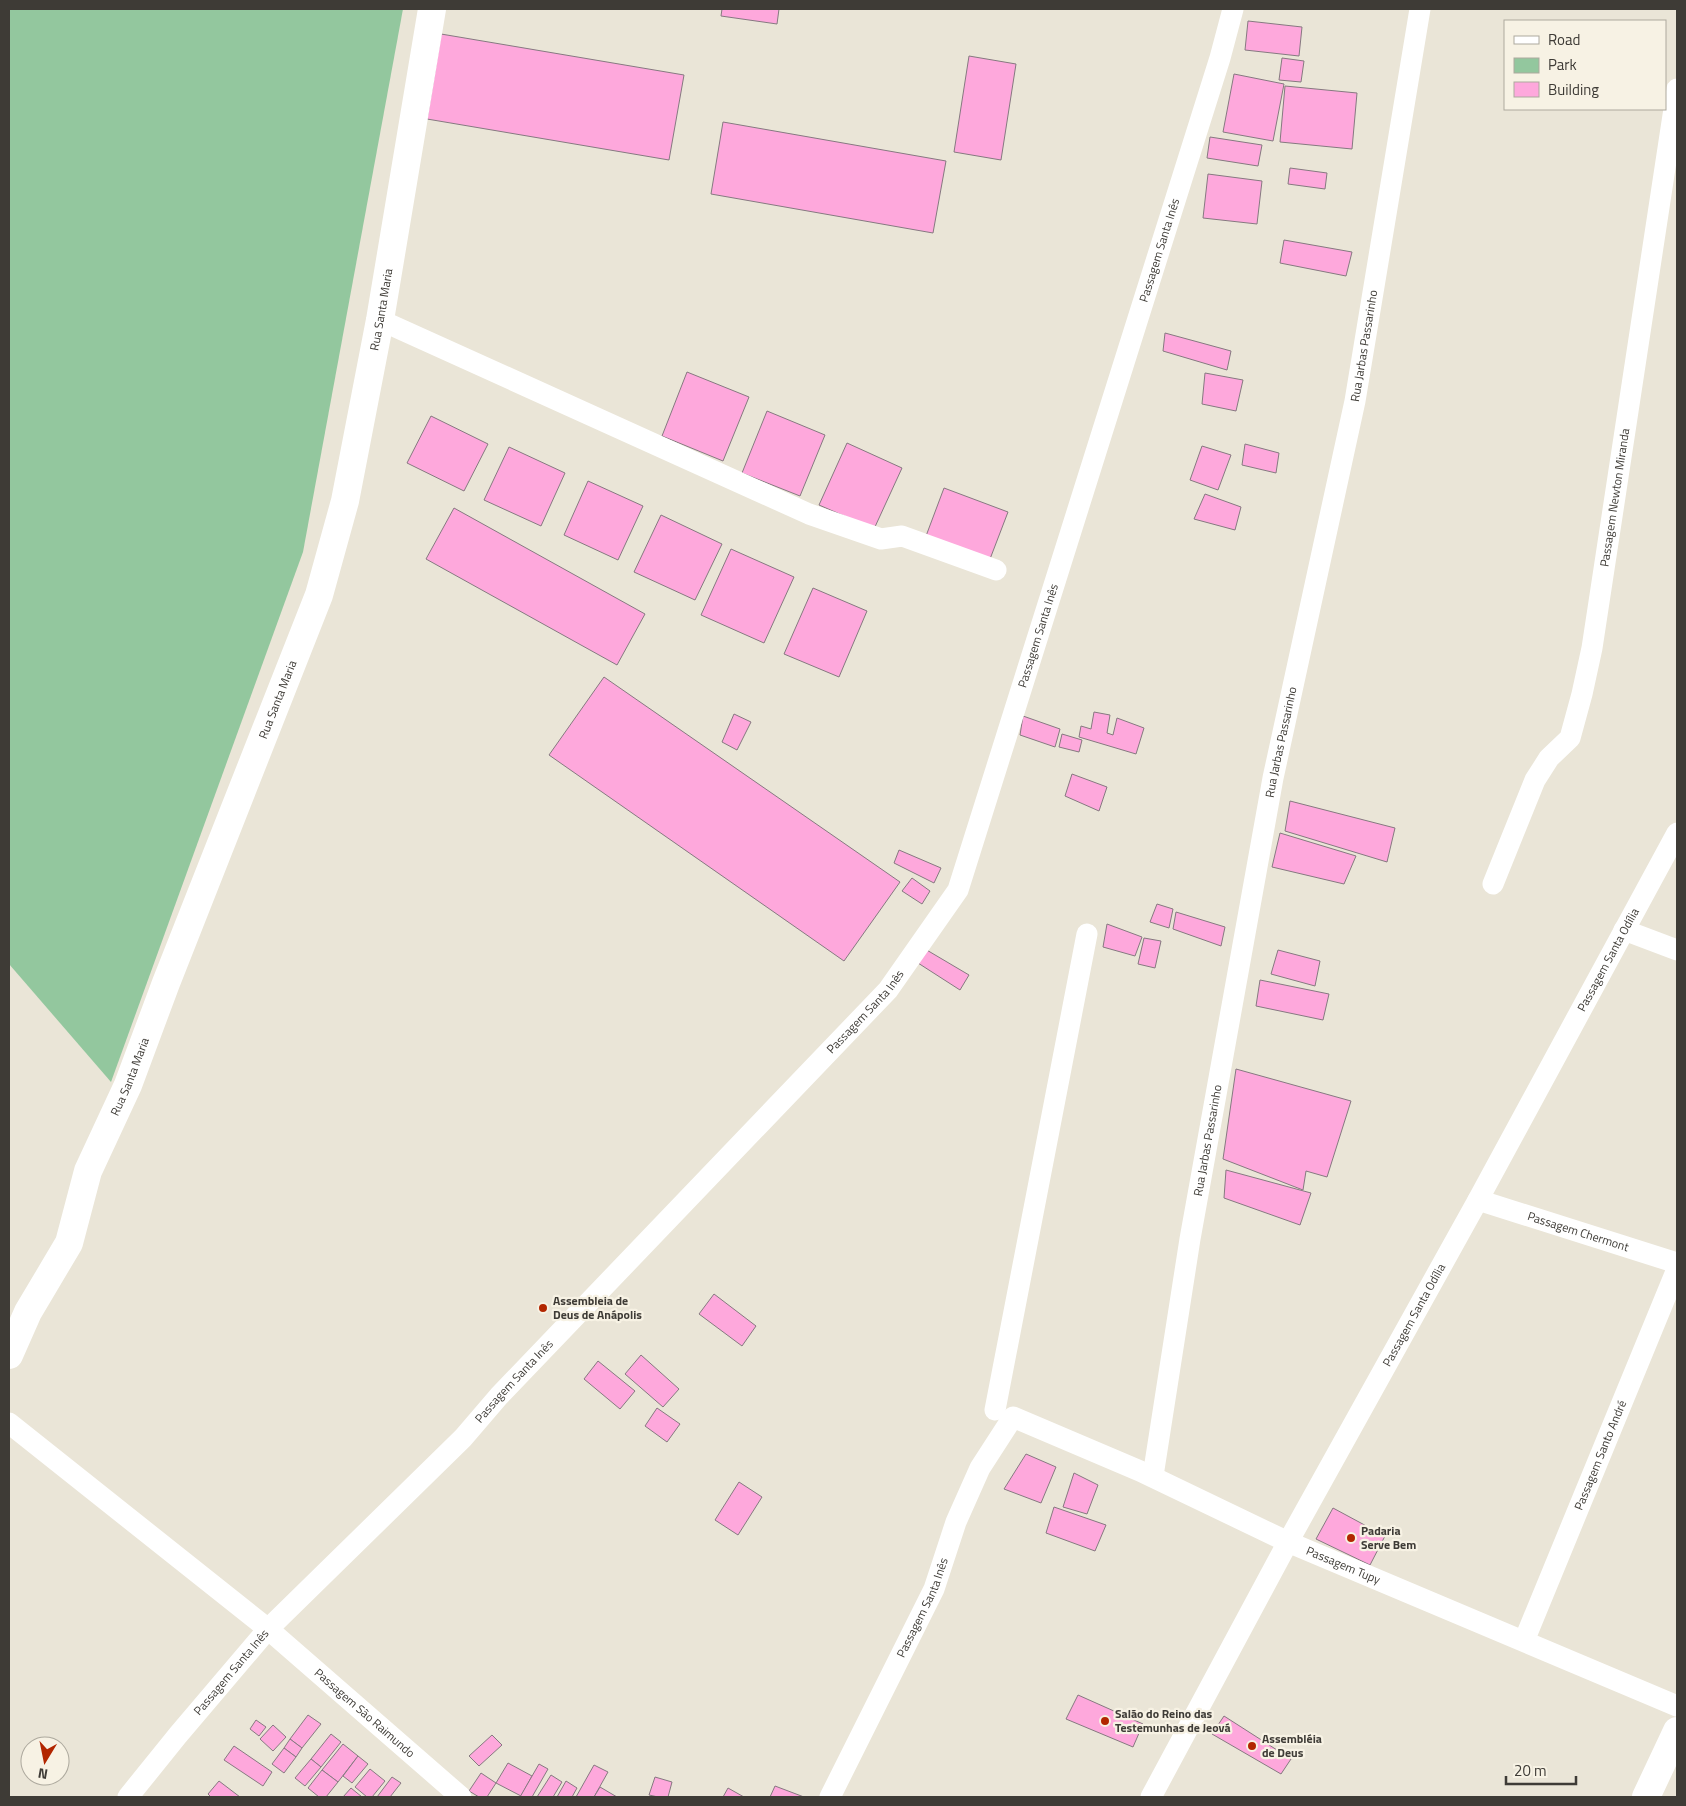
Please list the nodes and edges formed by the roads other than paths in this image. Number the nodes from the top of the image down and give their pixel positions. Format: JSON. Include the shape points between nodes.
{"nodes":[{"id":1,"x":432,"y":9,"type":"edge"},
{"id":2,"x":1233,"y":9,"type":"edge"},
{"id":3,"x":1420,"y":9,"type":"edge"},
{"id":4,"x":1677,"y":89,"type":"edge"},
{"id":5,"x":1674,"y":130,"type":"edge"},
{"id":6,"x":380,"y":320,"type":"junction"},
{"id":7,"x":996,"y":570,"type":"dead end"},
{"id":8,"x":1677,"y":833,"type":"edge"},
{"id":9,"x":1493,"y":884,"type":"dead end"},
{"id":10,"x":1624,"y":930,"type":"junction"},
{"id":11,"x":1088,"y":934,"type":"dead end"},
{"id":12,"x":1677,"y":950,"type":"edge"},
{"id":13,"x":1478,"y":1200,"type":"junction"},
{"id":14,"x":1677,"y":1264,"type":"edge"},
{"id":15,"x":1677,"y":1269,"type":"edge"},
{"id":16,"x":9,"y":1355,"type":"edge"},
{"id":17,"x":1004,"y":1414,"type":"junction"},
{"id":18,"x":9,"y":1423,"type":"edge"},
{"id":19,"x":1153,"y":1476,"type":"junction"},
{"id":20,"x":1288,"y":1542,"type":"junction"},
{"id":21,"x":268,"y":1629,"type":"junction"},
{"id":22,"x":1524,"y":1641,"type":"junction"},
{"id":23,"x":1677,"y":1706,"type":"edge"},
{"id":24,"x":1677,"y":1731,"type":"edge"},
{"id":25,"x":128,"y":1797,"type":"edge"},
{"id":26,"x":462,"y":1797,"type":"edge"},
{"id":27,"x":830,"y":1797,"type":"edge"},
{"id":28,"x":1151,"y":1797,"type":"edge"},
{"id":29,"x":1646,"y":1797,"type":"edge"}],
"edges":[{"from":1,"to":6,"type":"street","name":"Rua Santa Maria"},
{"from":2,"to":21,"type":"street","name":"Passagem Santa Inês","via":[[958,890],[888,990],[499,1396],[463,1438]]},
{"from":3,"to":19,"type":"street","name":"Rua Jarbas Passarinho","via":[[1355,401],[1274,778],[1190,1239]]},
{"from":4,"to":5,"type":"street","name":"Passagem Newton Miranda"},
{"from":5,"to":9,"type":"street","name":"Passagem Newton Miranda","via":[[1582,694],[1570,738],[1549,758],[1535,780]]},
{"from":6,"to":7,"type":"street","via":[[809,514],[881,539],[902,536]]},
{"from":6,"to":16,"type":"street","name":"Rua Santa Maria","via":[[345,501],[320,595],[128,1085],[88,1172],[69,1244],[28,1312]]},
{"from":8,"to":10,"type":"street","name":"Passagem Santa Odília"},
{"from":10,"to":12,"type":"street"},
{"from":10,"to":13,"type":"street","name":"Passagem Santa Odília"},
{"from":11,"to":17,"type":"street","name":"Passagem Santa Inês"},
{"from":13,"to":14,"type":"street","name":"Passagem Chermont"},
{"from":13,"to":20,"type":"street","name":"Passagem Santa Odília"},
{"from":15,"to":22,"type":"street","name":"Passagem Santo André"},
{"from":17,"to":19,"type":"street","name":"Passagem Tupy"},
{"from":17,"to":27,"type":"street","name":"Passagem Santa Inês","via":[[956,1522],[934,1589]]},
{"from":18,"to":21,"type":"street","name":"Passagem São Raimundo"},
{"from":19,"to":20,"type":"street","name":"Passagem Tupy"},
{"from":20,"to":22,"type":"street","name":"Passagem Tupy"},
{"from":20,"to":28,"type":"street","name":"Passagem Santa Odília"},
{"from":21,"to":25,"type":"street","name":"Passagem Santa Inês"},
{"from":21,"to":26,"type":"street","name":"Passagem São Raimundo"},
{"from":22,"to":23,"type":"street","name":"Passagem Tupy"},
{"from":24,"to":29,"type":"street"}]}
